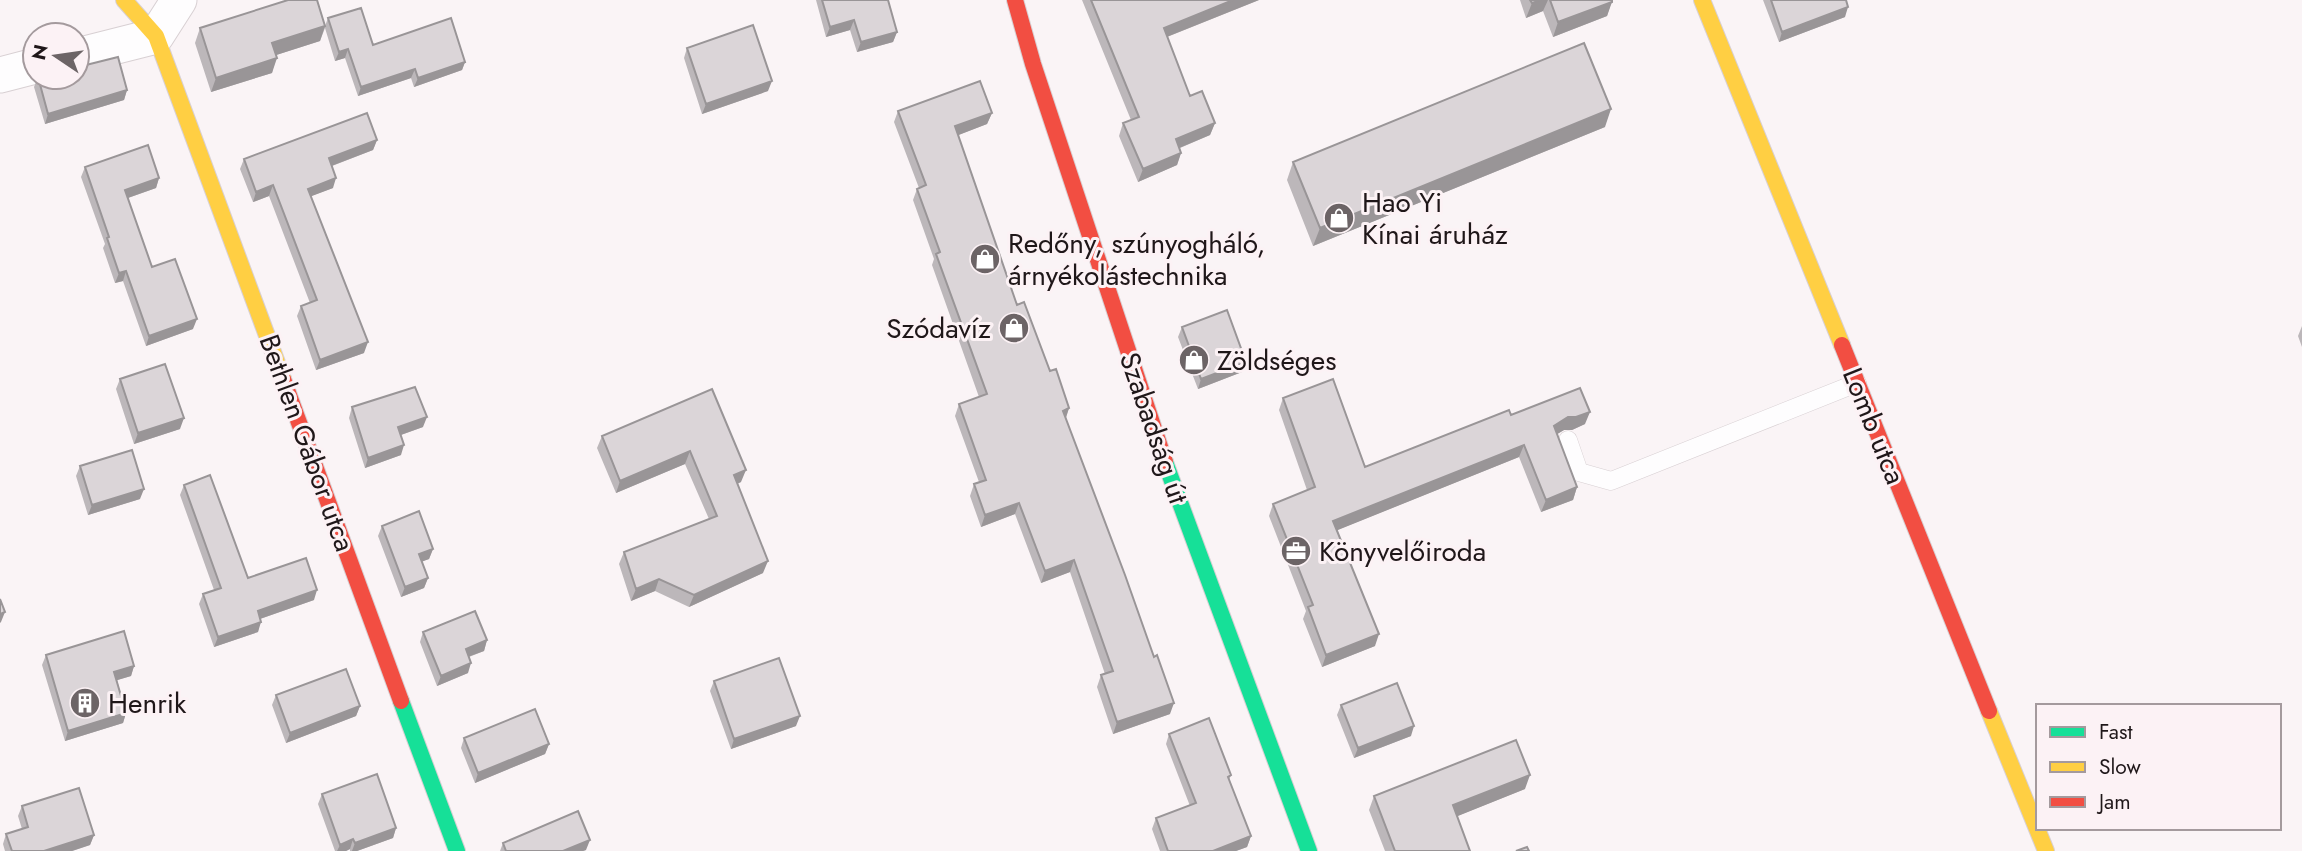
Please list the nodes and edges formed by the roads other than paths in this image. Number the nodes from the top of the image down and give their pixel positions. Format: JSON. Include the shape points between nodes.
{"nodes":[{"id":1,"x":124,"y":0,"type":"edge"},
{"id":2,"x":179,"y":0,"type":"edge"},
{"id":3,"x":1015,"y":0,"type":"edge"},
{"id":4,"x":1702,"y":0,"type":"edge"},
{"id":5,"x":156,"y":36,"type":"junction"},
{"id":6,"x":91,"y":52,"type":"edge"},
{"id":7,"x":21,"y":70,"type":"edge"},
{"id":8,"x":0,"y":75,"type":"edge"},
{"id":9,"x":1857,"y":383,"type":"junction"},
{"id":10,"x":1568,"y":440,"type":"dead end"},
{"id":11,"x":2036,"y":826,"type":"edge"},
{"id":12,"x":2038,"y":830,"type":"edge"},
{"id":13,"x":457,"y":851,"type":"edge"},
{"id":14,"x":1309,"y":851,"type":"edge"},
{"id":15,"x":2046,"y":851,"type":"edge"}],
"edges":[{"from":1,"to":5,"type":"street","name":"Bethlen Gábor utca"},
{"from":2,"to":5,"type":"street"},
{"from":3,"to":14,"type":"street","name":"Szabadság út","via":[[1150,421]]},
{"from":4,"to":9,"type":"street","name":"Lomb utca"},
{"from":5,"to":6,"type":"street"},
{"from":5,"to":13,"type":"street","name":"Bethlen Gábor utca"},
{"from":7,"to":8,"type":"street"},
{"from":9,"to":10,"type":"lane","via":[[1611,481],[1579,472]]},
{"from":9,"to":11,"type":"street","name":"Lomb utca"},
{"from":12,"to":15,"type":"street","name":"Lomb utca"}]}
